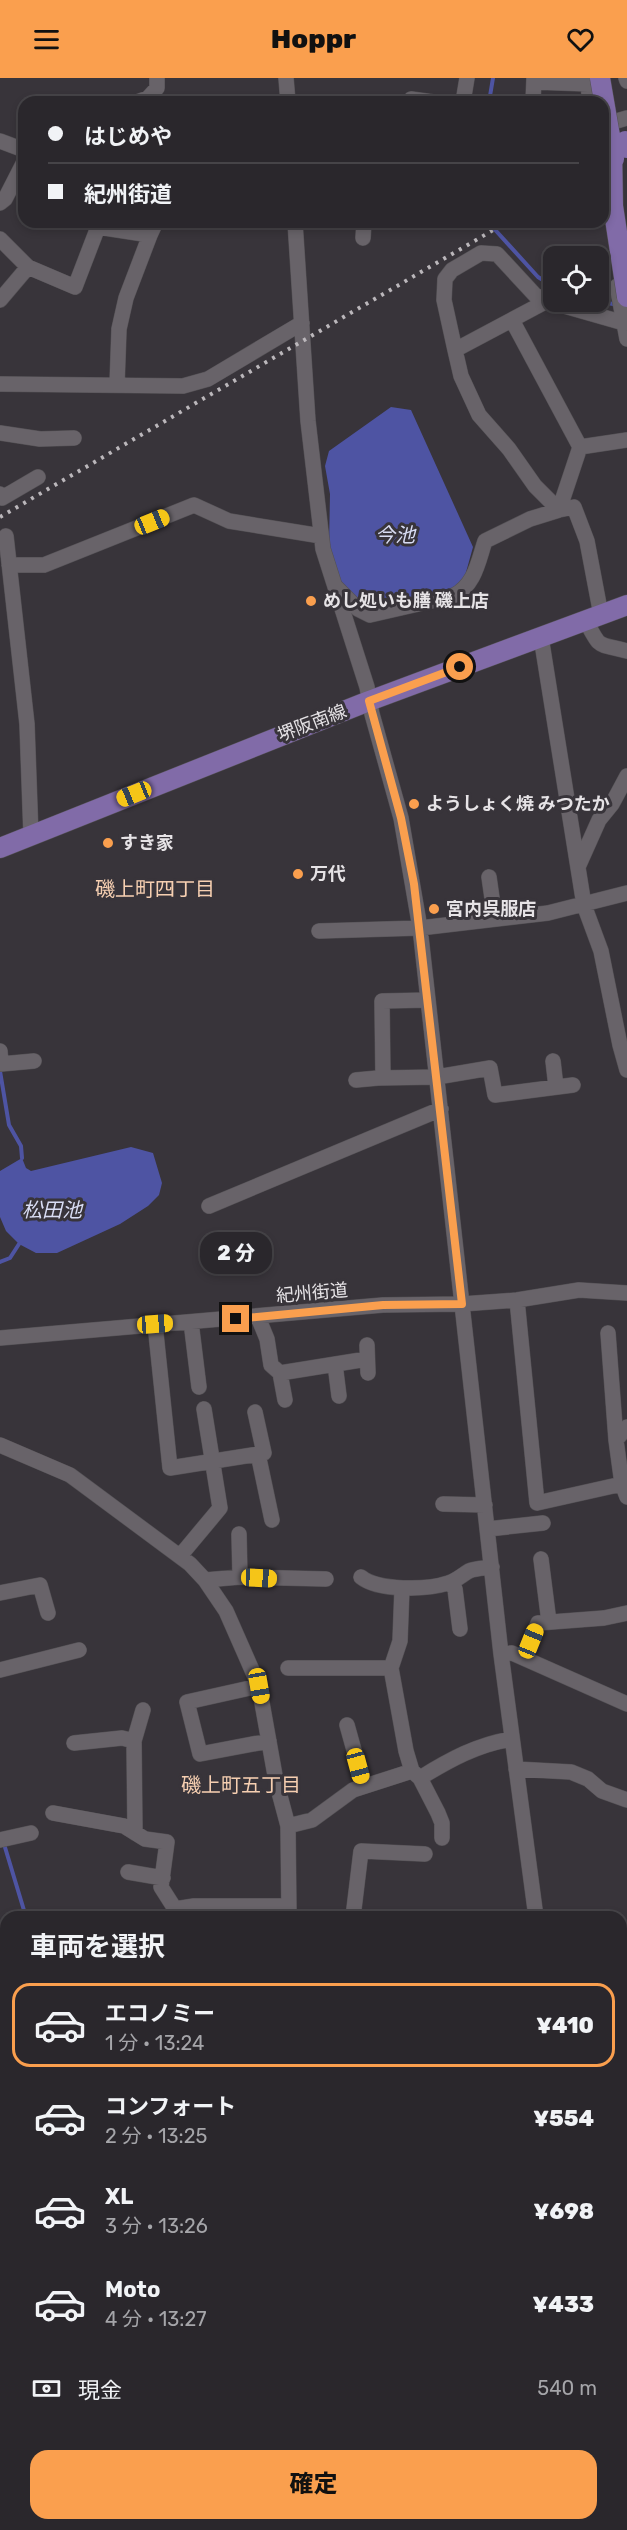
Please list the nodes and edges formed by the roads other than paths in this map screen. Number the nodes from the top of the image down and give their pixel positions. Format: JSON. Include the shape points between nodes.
{"nodes":[{"id":1,"x":157,"y":78,"type":"edge"},
{"id":2,"x":286,"y":78,"type":"edge"},
{"id":3,"x":467,"y":78,"type":"edge"},
{"id":4,"x":613,"y":78,"type":"edge"},
{"id":5,"x":534,"y":80,"type":"edge"},
{"id":6,"x":592,"y":80,"type":"edge"},
{"id":7,"x":150,"y":96,"type":"edge"},
{"id":8,"x":288,"y":96,"type":"edge"},
{"id":9,"x":464,"y":96,"type":"edge"},
{"id":10,"x":533,"y":96,"type":"edge"},
{"id":11,"x":591,"y":96,"type":"edge"},
{"id":12,"x":599,"y":96,"type":"edge"},
{"id":13,"x":609,"y":117,"type":"edge"},
{"id":14,"x":627,"y":118,"type":"edge"},
{"id":15,"x":609,"y":123,"type":"edge"},
{"id":16,"x":0,"y":141,"type":"edge"},
{"id":17,"x":623,"y":147,"type":"edge"},
{"id":18,"x":18,"y":148,"type":"edge"},
{"id":19,"x":18,"y":174,"type":"edge"},
{"id":20,"x":0,"y":203,"type":"edge"},
{"id":21,"x":627,"y":226,"type":"edge"},
{"id":22,"x":98,"y":228,"type":"edge"},
{"id":23,"x":153,"y":228,"type":"edge"},
{"id":24,"x":295,"y":228,"type":"edge"},
{"id":25,"x":627,"y":234,"type":"edge"},
{"id":26,"x":0,"y":239,"type":"edge"},
{"id":27,"x":28,"y":267,"type":"junction"},
{"id":28,"x":627,"y":297,"type":"edge"},
{"id":29,"x":543,"y":298,"type":"edge"},
{"id":30,"x":0,"y":300,"type":"edge"},
{"id":31,"x":543,"y":303,"type":"edge"},
{"id":32,"x":586,"y":312,"type":"edge"},
{"id":33,"x":512,"y":320,"type":"junction"},
{"id":34,"x":302,"y":323,"type":"junction"},
{"id":35,"x":624,"y":323,"type":"junction"},
{"id":36,"x":627,"y":339,"type":"edge"},
{"id":37,"x":455,"y":350,"type":"junction"},
{"id":38,"x":0,"y":384,"type":"edge"},
{"id":39,"x":117,"y":385,"type":"junction"},
{"id":40,"x":0,"y":433,"type":"edge"},
{"id":41,"x":74,"y":438,"type":"dead end"},
{"id":42,"x":627,"y":440,"type":"edge"},
{"id":43,"x":580,"y":447,"type":"junction"},
{"id":44,"x":38,"y":477,"type":"dead end"},
{"id":45,"x":0,"y":494,"type":"edge"},
{"id":46,"x":559,"y":510,"type":"junction"},
{"id":47,"x":6,"y":536,"type":"dead end"},
{"id":48,"x":321,"y":537,"type":"junction"},
{"id":49,"x":9,"y":565,"type":"junction"},
{"id":50,"x":336,"y":587,"type":"junction"},
{"id":51,"x":627,"y":605,"type":"edge"},
{"id":52,"x":593,"y":618,"type":"junction"},
{"id":53,"x":541,"y":637,"type":"junction"},
{"id":54,"x":627,"y":651,"type":"edge"},
{"id":55,"x":369,"y":701,"type":"junction"},
{"id":56,"x":627,"y":776,"type":"edge"},
{"id":57,"x":31,"y":836,"type":"junction"},
{"id":58,"x":0,"y":848,"type":"edge"},
{"id":59,"x":578,"y":867,"type":"junction"},
{"id":60,"x":489,"y":877,"type":"dead end"},
{"id":61,"x":627,"y":893,"type":"edge"},
{"id":62,"x":584,"y":905,"type":"junction"},
{"id":63,"x":495,"y":919,"type":"junction"},
{"id":64,"x":420,"y":928,"type":"junction"},
{"id":65,"x":319,"y":932,"type":"dead end"},
{"id":66,"x":428,"y":1000,"type":"junction"},
{"id":67,"x":0,"y":1051,"type":"edge"},
{"id":68,"x":34,"y":1061,"type":"dead end"},
{"id":69,"x":552,"y":1061,"type":"dead end"},
{"id":70,"x":627,"y":1070,"type":"edge"},
{"id":71,"x":437,"y":1077,"type":"junction"},
{"id":72,"x":383,"y":1078,"type":"junction"},
{"id":73,"x":356,"y":1080,"type":"dead end"},
{"id":74,"x":573,"y":1084,"type":"dead end"},
{"id":75,"x":556,"y":1087,"type":"junction"},
{"id":76,"x":441,"y":1109,"type":"junction"},
{"id":77,"x":209,"y":1206,"type":"dead end"},
{"id":78,"x":627,"y":1293,"type":"edge"},
{"id":79,"x":517,"y":1300,"type":"junction"},
{"id":80,"x":462,"y":1304,"type":"junction"},
{"id":81,"x":258,"y":1317,"type":"junction"},
{"id":82,"x":191,"y":1322,"type":"junction"},
{"id":83,"x":155,"y":1324,"type":"junction"},
{"id":84,"x":608,"y":1333,"type":"dead end"},
{"id":85,"x":0,"y":1338,"type":"edge"},
{"id":86,"x":367,"y":1359,"type":"dead end"},
{"id":87,"x":336,"y":1364,"type":"junction"},
{"id":88,"x":280,"y":1373,"type":"junction"},
{"id":89,"x":199,"y":1387,"type":"dead end"},
{"id":90,"x":339,"y":1396,"type":"dead end"},
{"id":91,"x":285,"y":1401,"type":"dead end"},
{"id":92,"x":204,"y":1409,"type":"dead end"},
{"id":93,"x":255,"y":1412,"type":"dead end"},
{"id":94,"x":627,"y":1427,"type":"edge"},
{"id":95,"x":616,"y":1440,"type":"junction"},
{"id":96,"x":0,"y":1445,"type":"edge"},
{"id":97,"x":258,"y":1454,"type":"junction"},
{"id":98,"x":212,"y":1461,"type":"junction"},
{"id":99,"x":625,"y":1491,"type":"edge"},
{"id":100,"x":443,"y":1504,"type":"dead end"},
{"id":101,"x":485,"y":1505,"type":"junction"},
{"id":102,"x":272,"y":1520,"type":"dead end"},
{"id":103,"x":543,"y":1523,"type":"dead end"},
{"id":104,"x":488,"y":1530,"type":"junction"},
{"id":105,"x":238,"y":1534,"type":"dead end"},
{"id":106,"x":180,"y":1556,"type":"junction"},
{"id":107,"x":541,"y":1559,"type":"dead end"},
{"id":108,"x":492,"y":1567,"type":"junction"},
{"id":109,"x":240,"y":1577,"type":"junction"},
{"id":110,"x":361,"y":1577,"type":"dead end"},
{"id":111,"x":326,"y":1579,"type":"dead end"},
{"id":112,"x":205,"y":1580,"type":"junction"},
{"id":113,"x":450,"y":1583,"type":"junction"},
{"id":114,"x":402,"y":1588,"type":"junction"},
{"id":115,"x":0,"y":1593,"type":"edge"},
{"id":116,"x":48,"y":1613,"type":"dead end"},
{"id":117,"x":627,"y":1613,"type":"edge"},
{"id":118,"x":549,"y":1622,"type":"junction"},
{"id":119,"x":460,"y":1629,"type":"dead end"},
{"id":120,"x":79,"y":1650,"type":"dead end"},
{"id":121,"x":501,"y":1654,"type":"junction"},
{"id":122,"x":524,"y":1658,"type":"junction"},
{"id":123,"x":288,"y":1668,"type":"dead end"},
{"id":124,"x":391,"y":1668,"type":"junction"},
{"id":125,"x":0,"y":1670,"type":"edge"},
{"id":126,"x":259,"y":1686,"type":"junction"},
{"id":127,"x":627,"y":1704,"type":"edge"},
{"id":128,"x":143,"y":1710,"type":"dead end"},
{"id":129,"x":347,"y":1725,"type":"dead end"},
{"id":130,"x":512,"y":1739,"type":"junction"},
{"id":131,"x":134,"y":1741,"type":"junction"},
{"id":132,"x":269,"y":1742,"type":"junction"},
{"id":133,"x":74,"y":1743,"type":"dead end"},
{"id":134,"x":516,"y":1769,"type":"junction"},
{"id":135,"x":416,"y":1774,"type":"junction"},
{"id":136,"x":364,"y":1786,"type":"junction"},
{"id":137,"x":627,"y":1800,"type":"edge"},
{"id":138,"x":53,"y":1813,"type":"dead end"},
{"id":139,"x":288,"y":1826,"type":"junction"},
{"id":140,"x":31,"y":1833,"type":"dead end"},
{"id":141,"x":135,"y":1833,"type":"junction"},
{"id":142,"x":442,"y":1838,"type":"dead end"},
{"id":143,"x":0,"y":1840,"type":"edge"},
{"id":144,"x":425,"y":1854,"type":"dead end"},
{"id":145,"x":128,"y":1872,"type":"dead end"},
{"id":146,"x":163,"y":1878,"type":"junction"},
{"id":147,"x":172,"y":1911,"type":"edge"},
{"id":148,"x":179,"y":1911,"type":"edge"},
{"id":149,"x":234,"y":1911,"type":"edge"},
{"id":150,"x":289,"y":1911,"type":"edge"},
{"id":151,"x":353,"y":1911,"type":"edge"},
{"id":152,"x":535,"y":1911,"type":"edge"}],
"edges":[{"from":1,"to":7,"type":"street","via":[[157,88]]},
{"from":2,"to":8,"type":"street"},
{"from":3,"to":9,"type":"street"},
{"from":4,"to":17,"type":"main road"},
{"from":5,"to":6,"type":"street"},
{"from":5,"to":10,"type":"street"},
{"from":6,"to":11,"type":"street"},
{"from":6,"to":12,"type":"main road","bridge":true},
{"from":13,"to":17,"type":"main road","bridge":true},
{"from":14,"to":15,"type":"street"},
{"from":16,"to":18,"type":"street"},
{"from":17,"to":21,"type":"main road","bridge":true},
{"from":17,"to":28,"type":"main road","bridge":true,"via":[[613,206]]},
{"from":19,"to":20,"type":"street"},
{"from":22,"to":27,"type":"street","via":[[75,287]]},
{"from":23,"to":39,"type":"street","via":[[126,298],[119,329]]},
{"from":24,"to":34,"type":"street"},
{"from":25,"to":35,"type":"street","via":[[608,237]]},
{"from":26,"to":27,"type":"street"},
{"from":27,"to":30,"type":"street"},
{"from":29,"to":37,"type":"street","via":[[528,288],[497,254],[481,253],[452,270],[445,279],[444,300]]},
{"from":31,"to":33,"type":"street"},
{"from":32,"to":35,"type":"street"},
{"from":33,"to":37,"type":"street"},
{"from":33,"to":43,"type":"street"},
{"from":34,"to":39,"type":"street","via":[[208,379],[183,386]]},
{"from":34,"to":48,"type":"street"},
{"from":35,"to":36,"type":"street"},
{"from":37,"to":46,"type":"street","via":[[480,415],[535,486]]},
{"from":38,"to":39,"type":"street"},
{"from":40,"to":41,"type":"street","via":[[40,439]]},
{"from":42,"to":43,"type":"street"},
{"from":43,"to":46,"type":"street"},
{"from":44,"to":45,"type":"street","via":[[2,498]]},
{"from":46,"to":50,"type":"street","via":[[485,541],[470,584],[453,596],[370,615]]},
{"from":46,"to":52,"type":"street","via":[[574,507],[587,541]]},
{"from":47,"to":49,"type":"street"},
{"from":48,"to":49,"type":"street","via":[[229,521],[194,505],[44,565]]},
{"from":48,"to":50,"type":"street"},
{"from":49,"to":57,"type":"street","via":[[27,724]]},
{"from":50,"to":55,"type":"street"},
{"from":51,"to":52,"type":"main road","name":"堺阪南線"},
{"from":52,"to":53,"type":"main road","name":"堺阪南線"},
{"from":52,"to":54,"type":"street","via":[[597,642],[604,648]]},
{"from":53,"to":55,"type":"main road","name":"堺阪南線"},
{"from":53,"to":59,"type":"street"},
{"from":55,"to":57,"type":"main road","name":"堺阪南線"},
{"from":55,"to":64,"type":"street","via":[[401,818]]},
{"from":56,"to":59,"type":"street","via":[[596,827]]},
{"from":57,"to":58,"type":"main road","name":"堺阪南線"},
{"from":59,"to":62,"type":"street"},
{"from":60,"to":63,"type":"street"},
{"from":61,"to":62,"type":"street"},
{"from":62,"to":63,"type":"street","via":[[548,914]]},
{"from":62,"to":70,"type":"street","via":[[601,951]]},
{"from":63,"to":64,"type":"street"},
{"from":64,"to":65,"type":"street"},
{"from":64,"to":66,"type":"street"},
{"from":66,"to":71,"type":"street"},
{"from":66,"to":72,"type":"street","via":[[382,1001]]},
{"from":67,"to":68,"type":"street","via":[[1,1064]]},
{"from":69,"to":75,"type":"street"},
{"from":71,"to":72,"type":"street"},
{"from":71,"to":75,"type":"street","via":[[490,1068],[495,1101]]},
{"from":71,"to":76,"type":"street"},
{"from":72,"to":73,"type":"street"},
{"from":74,"to":75,"type":"street"},
{"from":76,"to":77,"type":"street"},
{"from":76,"to":80,"type":"street"},
{"from":78,"to":79,"type":"street","name":"紀州街道","via":[[579,1290]]},
{"from":79,"to":80,"type":"street","name":"紀州街道"},
{"from":79,"to":99,"type":"street","via":[[537,1503]]},
{"from":80,"to":81,"type":"street","name":"紀州街道","via":[[383,1305]]},
{"from":80,"to":101,"type":"street"},
{"from":81,"to":82,"type":"street","name":"紀州街道"},
{"from":81,"to":88,"type":"street","via":[[271,1365]]},
{"from":82,"to":83,"type":"street","name":"紀州街道"},
{"from":82,"to":89,"type":"street"},
{"from":83,"to":85,"type":"street","name":"紀州街道"},
{"from":83,"to":98,"type":"street","via":[[170,1468]]},
{"from":84,"to":95,"type":"street"},
{"from":86,"to":87,"type":"street"},
{"from":87,"to":88,"type":"street"},
{"from":87,"to":90,"type":"street"},
{"from":88,"to":91,"type":"street"},
{"from":92,"to":98,"type":"street"},
{"from":93,"to":97,"type":"street","via":[[264,1453]]},
{"from":94,"to":95,"type":"street"},
{"from":95,"to":99,"type":"street"},
{"from":96,"to":106,"type":"street","via":[[70,1474]]},
{"from":97,"to":98,"type":"street"},
{"from":97,"to":102,"type":"street"},
{"from":98,"to":106,"type":"street","via":[[220,1508]]},
{"from":100,"to":101,"type":"street"},
{"from":101,"to":104,"type":"street"},
{"from":103,"to":104,"type":"street"},
{"from":104,"to":108,"type":"street"},
{"from":105,"to":109,"type":"street"},
{"from":106,"to":112,"type":"street"},
{"from":107,"to":118,"type":"street"},
{"from":108,"to":113,"type":"street","via":[[471,1570]]},
{"from":108,"to":121,"type":"street"},
{"from":109,"to":111,"type":"street"},
{"from":109,"to":112,"type":"street"},
{"from":110,"to":114,"type":"street","via":[[369,1584]]},
{"from":112,"to":126,"type":"street","via":[[226,1611]]},
{"from":113,"to":114,"type":"street"},
{"from":113,"to":119,"type":"street","via":[[455,1589]]},
{"from":114,"to":124,"type":"street","via":[[400,1641]]},
{"from":115,"to":116,"type":"street","via":[[39,1585]]},
{"from":117,"to":118,"type":"street"},
{"from":118,"to":122,"type":"street","via":[[538,1623]]},
{"from":120,"to":125,"type":"street"},
{"from":121,"to":122,"type":"street"},
{"from":121,"to":130,"type":"street"},
{"from":122,"to":127,"type":"street"},
{"from":123,"to":124,"type":"street"},
{"from":124,"to":135,"type":"street","via":[[406,1750]]},
{"from":126,"to":132,"type":"street"},
{"from":126,"to":132,"type":"street","via":[[187,1702],[200,1754]]},
{"from":128,"to":131,"type":"street"},
{"from":129,"to":136,"type":"street"},
{"from":130,"to":134,"type":"street"},
{"from":130,"to":135,"type":"street"},
{"from":131,"to":133,"type":"street","via":[[122,1738]]},
{"from":131,"to":141,"type":"street"},
{"from":132,"to":139,"type":"street"},
{"from":134,"to":137,"type":"street","via":[[571,1772],[602,1791]]},
{"from":134,"to":152,"type":"street"},
{"from":135,"to":136,"type":"street"},
{"from":135,"to":142,"type":"street","via":[[438,1813]]},
{"from":136,"to":139,"type":"street","via":[[312,1820]]},
{"from":138,"to":141,"type":"street","via":[[124,1826]]},
{"from":139,"to":150,"type":"street"},
{"from":140,"to":143,"type":"street"},
{"from":141,"to":146,"type":"street","via":[[145,1839],[167,1842]]},
{"from":144,"to":151,"type":"street","via":[[361,1851]]},
{"from":145,"to":146,"type":"street"},
{"from":146,"to":147,"type":"street","via":[[161,1887]]},
{"from":148,"to":149,"type":"street","via":[[194,1906]]},
{"from":149,"to":150,"type":"street"}]}
